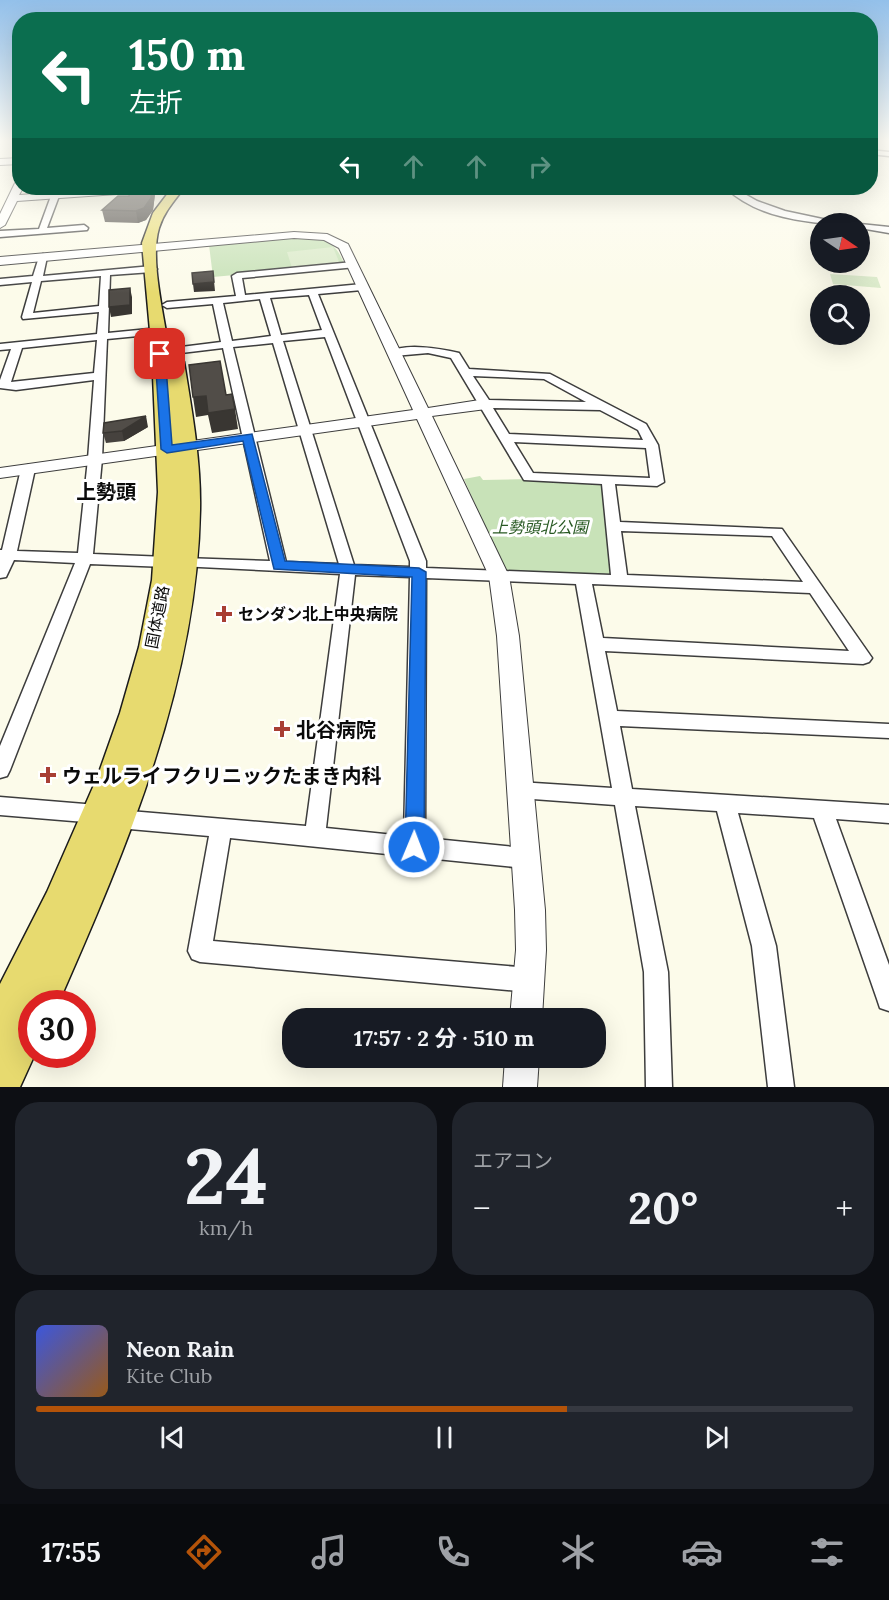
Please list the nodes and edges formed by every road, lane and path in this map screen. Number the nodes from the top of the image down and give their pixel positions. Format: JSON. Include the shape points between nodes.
{"nodes":[{"id":1,"x":14,"y":195,"type":"edge"},
{"id":2,"x":32,"y":195,"type":"edge"},
{"id":3,"x":56,"y":195,"type":"edge"},
{"id":4,"x":171,"y":195,"type":"edge"},
{"id":5,"x":181,"y":195,"type":"edge"},
{"id":6,"x":737,"y":195,"type":"edge"},
{"id":7,"x":13,"y":198,"type":"junction"},
{"id":8,"x":810,"y":220,"type":"edge"},
{"id":9,"x":0,"y":225,"type":"edge"},
{"id":10,"x":870,"y":227,"type":"edge"},
{"id":11,"x":84,"y":228,"type":"dead end"},
{"id":12,"x":889,"y":230,"type":"edge"},
{"id":13,"x":42,"y":231,"type":"junction"},
{"id":14,"x":0,"y":234,"type":"edge"},
{"id":15,"x":156,"y":248,"type":"junction"},
{"id":16,"x":43,"y":257,"type":"junction"},
{"id":17,"x":0,"y":261,"type":"edge"},
{"id":18,"x":353,"y":265,"type":"junction"},
{"id":19,"x":152,"y":269,"type":"junction"},
{"id":20,"x":106,"y":272,"type":"junction"},
{"id":21,"x":37,"y":279,"type":"junction"},
{"id":22,"x":0,"y":282,"type":"edge"},
{"id":23,"x":362,"y":287,"type":"junction"},
{"id":24,"x":312,"y":291,"type":"junction"},
{"id":25,"x":264,"y":296,"type":"junction"},
{"id":26,"x":241,"y":298,"type":"junction"},
{"id":27,"x":217,"y":300,"type":"junction"},
{"id":28,"x":168,"y":305,"type":"junction"},
{"id":29,"x":104,"y":309,"type":"junction"},
{"id":30,"x":159,"y":330,"type":"junction"},
{"id":31,"x":328,"y":333,"type":"junction"},
{"id":32,"x":102,"y":337,"type":"junction"},
{"id":33,"x":277,"y":339,"type":"junction"},
{"id":34,"x":18,"y":345,"type":"junction"},
{"id":35,"x":226,"y":345,"type":"junction"},
{"id":36,"x":0,"y":347,"type":"edge"},
{"id":37,"x":173,"y":351,"type":"junction"},
{"id":38,"x":394,"y":353,"type":"junction"},
{"id":39,"x":467,"y":372,"type":"junction"},
{"id":40,"x":100,"y":376,"type":"junction"},
{"id":41,"x":486,"y":404,"type":"junction"},
{"id":42,"x":606,"y":406,"type":"junction"},
{"id":43,"x":423,"y":412,"type":"junction"},
{"id":44,"x":364,"y":421,"type":"junction"},
{"id":45,"x":306,"y":429,"type":"junction"},
{"id":46,"x":248,"y":437,"type":"junction"},
{"id":47,"x":506,"y":438,"type":"junction"},
{"id":48,"x":651,"y":444,"type":"junction"},
{"id":49,"x":176,"y":448,"type":"junction"},
{"id":50,"x":95,"y":459,"type":"junction"},
{"id":51,"x":28,"y":469,"type":"junction"},
{"id":52,"x":0,"y":473,"type":"edge"},
{"id":53,"x":608,"y":480,"type":"junction"},
{"id":54,"x":614,"y":526,"type":"junction"},
{"id":55,"x":4,"y":555,"type":"edge"},
{"id":56,"x":85,"y":558,"type":"junction"},
{"id":57,"x":175,"y":563,"type":"junction"},
{"id":58,"x":279,"y":566,"type":"junction"},
{"id":59,"x":348,"y":569,"type":"junction"},
{"id":60,"x":419,"y":572,"type":"junction"},
{"id":61,"x":0,"y":573,"type":"edge"},
{"id":62,"x":499,"y":576,"type":"junction"},
{"id":63,"x":583,"y":579,"type":"junction"},
{"id":64,"x":620,"y":581,"type":"junction"},
{"id":65,"x":816,"y":588,"type":"junction"},
{"id":66,"x":594,"y":644,"type":"junction"},
{"id":67,"x":608,"y":718,"type":"junction"},
{"id":68,"x":889,"y":731,"type":"edge"},
{"id":69,"x":0,"y":770,"type":"edge"},
{"id":70,"x":519,"y":790,"type":"junction"},
{"id":71,"x":622,"y":798,"type":"junction"},
{"id":72,"x":725,"y":804,"type":"junction"},
{"id":73,"x":0,"y":806,"type":"edge"},
{"id":74,"x":822,"y":810,"type":"junction"},
{"id":75,"x":889,"y":814,"type":"edge"},
{"id":76,"x":108,"y":816,"type":"junction"},
{"id":77,"x":220,"y":827,"type":"junction"},
{"id":78,"x":315,"y":836,"type":"junction"},
{"id":79,"x":414,"y":847,"type":"junction"},
{"id":80,"x":524,"y":858,"type":"junction"},
{"id":81,"x":530,"y":980,"type":"junction"},
{"id":82,"x":889,"y":999,"type":"edge"},
{"id":83,"x":527,"y":1008,"type":"edge"},
{"id":84,"x":16,"y":1009,"type":"edge"},
{"id":85,"x":521,"y":1068,"type":"edge"},
{"id":86,"x":0,"y":1082,"type":"edge"},
{"id":87,"x":520,"y":1087,"type":"edge"},
{"id":88,"x":659,"y":1087,"type":"edge"},
{"id":89,"x":781,"y":1087,"type":"edge"}],
"edges":[{"from":1,"to":7,"type":"street"},
{"from":2,"to":7,"type":"street"},
{"from":3,"to":13,"type":"street"},
{"from":4,"to":15,"type":"main road","name":"国体道路","via":[[157,218]]},
{"from":5,"to":15,"type":"main road","name":"国体道路","via":[[168,212]]},
{"from":6,"to":8,"type":"street"},
{"from":7,"to":9,"type":"street"},
{"from":10,"to":12,"type":"street"},
{"from":11,"to":13,"type":"street"},
{"from":13,"to":14,"type":"street"},
{"from":15,"to":16,"type":"street"},
{"from":15,"to":18,"type":"street","via":[[318,236],[342,244]]},
{"from":15,"to":19,"type":"main road","name":"国体道路"},
{"from":15,"to":28,"type":"main road","name":"国体道路"},
{"from":16,"to":17,"type":"street"},
{"from":16,"to":21,"type":"street"},
{"from":18,"to":23,"type":"street"},
{"from":18,"to":26,"type":"street","via":[[237,276]]},
{"from":19,"to":20,"type":"street"},
{"from":19,"to":30,"type":"main road","name":"国体道路"},
{"from":20,"to":21,"type":"street"},
{"from":20,"to":29,"type":"street"},
{"from":21,"to":22,"type":"street"},
{"from":21,"to":29,"type":"street","via":[[27,317]]},
{"from":23,"to":24,"type":"street"},
{"from":23,"to":38,"type":"street"},
{"from":24,"to":25,"type":"street"},
{"from":24,"to":31,"type":"street"},
{"from":25,"to":26,"type":"street"},
{"from":25,"to":33,"type":"street"},
{"from":26,"to":27,"type":"street"},
{"from":27,"to":28,"type":"street"},
{"from":27,"to":35,"type":"street"},
{"from":28,"to":37,"type":"main road","name":"国体道路"},
{"from":29,"to":32,"type":"street"},
{"from":30,"to":32,"type":"street"},
{"from":30,"to":49,"type":"main road","name":"国体道路"},
{"from":31,"to":33,"type":"street"},
{"from":31,"to":44,"type":"street"},
{"from":32,"to":34,"type":"street"},
{"from":32,"to":40,"type":"street"},
{"from":33,"to":35,"type":"street"},
{"from":33,"to":45,"type":"street"},
{"from":34,"to":36,"type":"street"},
{"from":34,"to":40,"type":"street","via":[[4,385]]},
{"from":35,"to":37,"type":"street"},
{"from":35,"to":46,"type":"street"},
{"from":37,"to":49,"type":"main road","name":"国体道路"},
{"from":38,"to":39,"type":"street","via":[[428,350],[455,355]]},
{"from":38,"to":43,"type":"street"},
{"from":39,"to":41,"type":"street"},
{"from":39,"to":42,"type":"street","via":[[546,376]]},
{"from":40,"to":50,"type":"street"},
{"from":41,"to":42,"type":"street"},
{"from":41,"to":43,"type":"street"},
{"from":41,"to":47,"type":"street"},
{"from":42,"to":48,"type":"street","via":[[642,427],[649,433]]},
{"from":43,"to":44,"type":"street"},
{"from":43,"to":62,"type":"street"},
{"from":44,"to":45,"type":"street"},
{"from":44,"to":60,"type":"street"},
{"from":45,"to":46,"type":"street"},
{"from":45,"to":59,"type":"street"},
{"from":46,"to":49,"type":"street"},
{"from":46,"to":58,"type":"street"},
{"from":47,"to":48,"type":"street"},
{"from":47,"to":53,"type":"street","via":[[529,477]]},
{"from":48,"to":53,"type":"street","via":[[657,482]]},
{"from":49,"to":50,"type":"street"},
{"from":49,"to":57,"type":"main road","name":"国体道路","via":[[170,512]]},
{"from":50,"to":51,"type":"street"},
{"from":50,"to":56,"type":"street"},
{"from":51,"to":52,"type":"street"},
{"from":51,"to":55,"type":"street"},
{"from":53,"to":54,"type":"street"},
{"from":54,"to":64,"type":"street"},
{"from":54,"to":65,"type":"street","via":[[777,532]]},
{"from":55,"to":56,"type":"street"},
{"from":55,"to":61,"type":"street"},
{"from":56,"to":57,"type":"street"},
{"from":56,"to":69,"type":"street"},
{"from":57,"to":58,"type":"street"},
{"from":57,"to":76,"type":"main road","name":"国体道路"},
{"from":58,"to":59,"type":"street"},
{"from":59,"to":60,"type":"street"},
{"from":59,"to":78,"type":"street"},
{"from":60,"to":62,"type":"street"},
{"from":60,"to":79,"type":"street"},
{"from":62,"to":63,"type":"street"},
{"from":62,"to":70,"type":"street","via":[[508,636]]},
{"from":63,"to":64,"type":"street"},
{"from":63,"to":66,"type":"street"},
{"from":64,"to":65,"type":"street"},
{"from":65,"to":66,"type":"street","via":[[863,658]]},
{"from":66,"to":67,"type":"street"},
{"from":67,"to":68,"type":"street"},
{"from":67,"to":71,"type":"street"},
{"from":70,"to":71,"type":"street"},
{"from":70,"to":80,"type":"street"},
{"from":71,"to":72,"type":"street"},
{"from":71,"to":88,"type":"street","via":[[656,972]]},
{"from":72,"to":74,"type":"street"},
{"from":72,"to":89,"type":"street","via":[[764,946]]},
{"from":73,"to":76,"type":"street"},
{"from":74,"to":75,"type":"street"},
{"from":74,"to":82,"type":"street"},
{"from":76,"to":77,"type":"street"},
{"from":76,"to":84,"type":"main road","name":"国体道路","via":[[63,896]]},
{"from":77,"to":78,"type":"street"},
{"from":77,"to":81,"type":"street","via":[[200,951]]},
{"from":78,"to":79,"type":"street"},
{"from":79,"to":80,"type":"street"},
{"from":80,"to":81,"type":"street","via":[[530,910]]},
{"from":81,"to":83,"type":"street"},
{"from":84,"to":86,"type":"main road","name":"国体道路"},
{"from":85,"to":87,"type":"street"}]}
